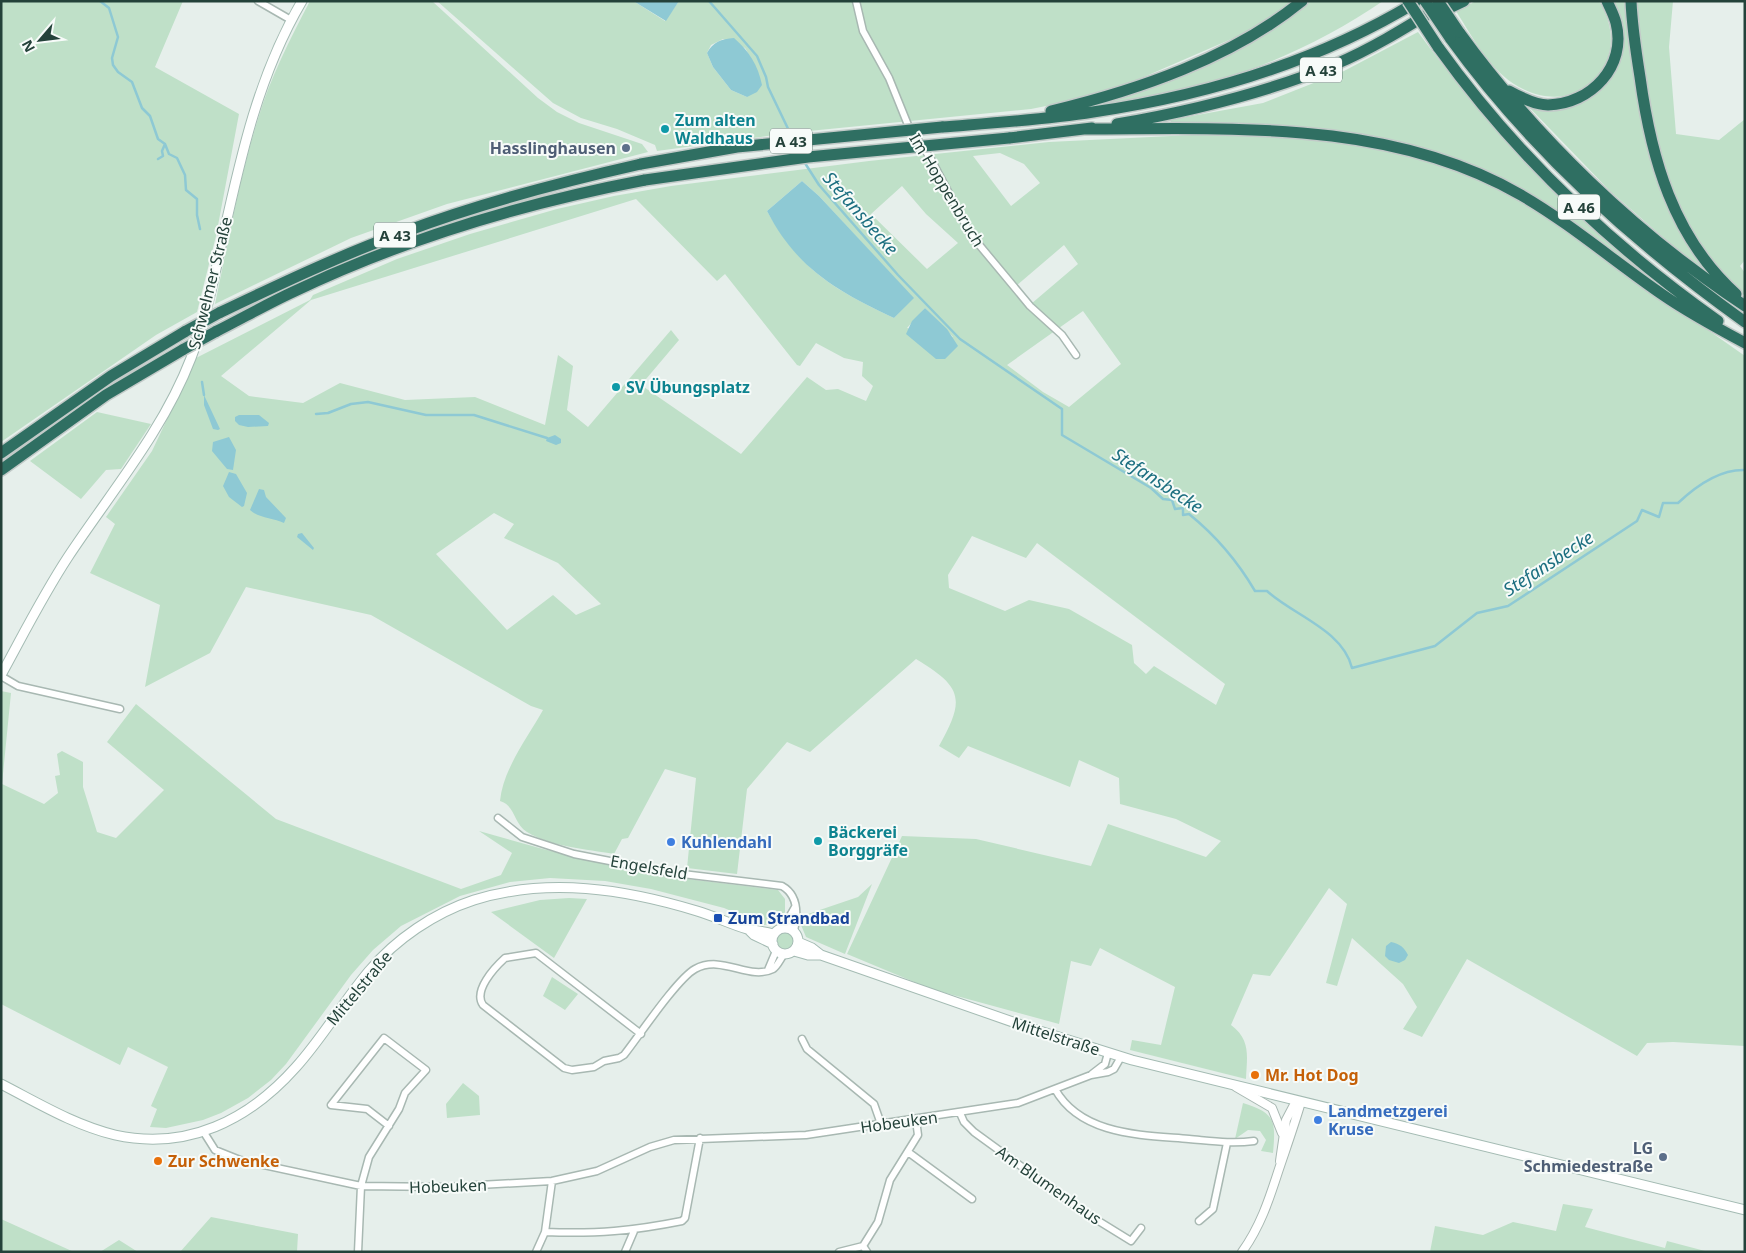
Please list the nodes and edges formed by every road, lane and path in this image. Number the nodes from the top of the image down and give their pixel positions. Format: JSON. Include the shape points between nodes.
{"nodes":[{"id":1,"x":258,"y":1,"type":"edge"},
{"id":2,"x":302,"y":1,"type":"edge"},
{"id":3,"x":856,"y":1,"type":"edge"},
{"id":4,"x":1302,"y":1,"type":"edge"},
{"id":5,"x":1408,"y":1,"type":"edge"},
{"id":6,"x":1418,"y":1,"type":"edge"},
{"id":7,"x":1425,"y":1,"type":"edge"},
{"id":8,"x":1438,"y":1,"type":"edge"},
{"id":9,"x":1449,"y":1,"type":"edge"},
{"id":10,"x":1464,"y":1,"type":"edge"},
{"id":11,"x":1607,"y":1,"type":"edge"},
{"id":12,"x":1631,"y":1,"type":"edge"},
{"id":13,"x":291,"y":20,"type":"junction"},
{"id":14,"x":1406,"y":27,"type":"junction"},
{"id":15,"x":1454,"y":35,"type":"junction"},
{"id":16,"x":1503,"y":88,"type":"junction"},
{"id":17,"x":1007,"y":121,"type":"junction"},
{"id":18,"x":1086,"y":129,"type":"junction"},
{"id":19,"x":1745,"y":302,"type":"edge"},
{"id":20,"x":1745,"y":306,"type":"edge"},
{"id":21,"x":1745,"y":322,"type":"edge"},
{"id":22,"x":1745,"y":342,"type":"edge"},
{"id":23,"x":1076,"y":355,"type":"dead end"},
{"id":24,"x":1,"y":453,"type":"edge"},
{"id":25,"x":1,"y":470,"type":"edge"},
{"id":26,"x":1,"y":676,"type":"edge"},
{"id":27,"x":120,"y":709,"type":"dead end"},
{"id":28,"x":498,"y":818,"type":"dead end"},
{"id":29,"x":795,"y":907,"type":"junction"},
{"id":30,"x":783,"y":928,"type":"junction"},
{"id":31,"x":748,"y":930,"type":"junction"},
{"id":32,"x":794,"y":931,"type":"junction"},
{"id":33,"x":773,"y":934,"type":"junction"},
{"id":34,"x":798,"y":942,"type":"junction"},
{"id":35,"x":778,"y":950,"type":"junction"},
{"id":36,"x":794,"y":951,"type":"junction"},
{"id":37,"x":821,"y":955,"type":"junction"},
{"id":38,"x":641,"y":1034,"type":"junction"},
{"id":39,"x":802,"y":1039,"type":"dead end"},
{"id":40,"x":1108,"y":1053,"type":"junction"},
{"id":41,"x":1120,"y":1057,"type":"junction"},
{"id":42,"x":1092,"y":1075,"type":"junction"},
{"id":43,"x":1,"y":1084,"type":"edge"},
{"id":44,"x":1236,"y":1087,"type":"junction"},
{"id":45,"x":1055,"y":1089,"type":"junction"},
{"id":46,"x":1298,"y":1102,"type":"junction"},
{"id":47,"x":960,"y":1113,"type":"junction"},
{"id":48,"x":916,"y":1120,"type":"junction"},
{"id":49,"x":881,"y":1124,"type":"junction"},
{"id":50,"x":389,"y":1126,"type":"junction"},
{"id":51,"x":203,"y":1131,"type":"junction"},
{"id":52,"x":1282,"y":1135,"type":"junction"},
{"id":53,"x":700,"y":1138,"type":"junction"},
{"id":54,"x":1254,"y":1141,"type":"dead end"},
{"id":55,"x":1227,"y":1143,"type":"junction"},
{"id":56,"x":908,"y":1152,"type":"junction"},
{"id":57,"x":1278,"y":1172,"type":"junction"},
{"id":58,"x":552,"y":1181,"type":"junction"},
{"id":59,"x":361,"y":1186,"type":"junction"},
{"id":60,"x":972,"y":1200,"type":"dead end"},
{"id":61,"x":1745,"y":1210,"type":"edge"},
{"id":62,"x":1199,"y":1221,"type":"dead end"},
{"id":63,"x":1141,"y":1228,"type":"dead end"},
{"id":64,"x":634,"y":1231,"type":"junction"},
{"id":65,"x":545,"y":1232,"type":"junction"},
{"id":66,"x":863,"y":1246,"type":"junction"},
{"id":67,"x":358,"y":1252,"type":"edge"},
{"id":68,"x":536,"y":1252,"type":"edge"},
{"id":69,"x":625,"y":1252,"type":"edge"},
{"id":70,"x":839,"y":1252,"type":"edge"},
{"id":71,"x":867,"y":1252,"type":"edge"},
{"id":72,"x":1242,"y":1252,"type":"edge"}],
"edges":[{"from":1,"to":13,"type":"street"},
{"from":2,"to":13,"type":"main road","name":"Schwelmer Straße"},
{"from":3,"to":23,"type":"street","name":"Im Hoppenbruch","via":[[864,31],[889,78],[908,125],[931,159],[971,235],[1030,306],[1062,335]]},
{"from":4,"to":17,"type":"highway","via":[[1249,37],[1188,66],[1140,85]]},
{"from":5,"to":22,"type":"highway","number":"A 46","bridge":true,"via":[[1438,47],[1491,114],[1579,207],[1659,278]]},
{"from":6,"to":17,"type":"highway","number":"A 43","via":[[1304,59],[1217,87],[1100,111]]},
{"from":7,"to":15,"type":"highway","number":"A 46","bridge":true},
{"from":8,"to":15,"type":"highway","bridge":true},
{"from":9,"to":14,"type":"highway","number":"A 43"},
{"from":10,"to":14,"type":"highway"},
{"from":11,"to":16,"type":"highway","via":[[1616,23],[1617,54],[1597,87],[1566,102],[1547,105]]},
{"from":12,"to":19,"type":"highway","via":[[1647,124],[1663,183],[1694,245],[1719,277]]},
{"from":13,"to":26,"type":"main road","name":"Schwelmer Straße","via":[[274,54],[254,110],[208,306],[191,358],[150,438],[47,589]]},
{"from":14,"to":18,"type":"highway","number":"A 43","via":[[1337,63],[1261,91]]},
{"from":15,"to":16,"type":"highway"},
{"from":15,"to":21,"type":"highway","number":"A 46","via":[[1510,114],[1583,190],[1653,253]]},
{"from":16,"to":20,"type":"highway","via":[[1566,157],[1627,215],[1663,247]]},
{"from":17,"to":24,"type":"highway","number":"A 43","bridge":true,"via":[[737,147],[641,164],[486,204],[339,258],[219,313],[112,376]]},
{"from":18,"to":22,"type":"highway","via":[[1246,129],[1304,133],[1379,144],[1450,163],[1520,195],[1588,239],[1665,296]]},
{"from":18,"to":25,"type":"highway","number":"A 43","bridge":true,"via":[[808,157],[645,180],[583,192],[488,218],[409,244],[293,291],[106,395]]},
{"from":26,"to":27,"type":"street","via":[[18,686]]},
{"from":28,"to":29,"type":"street","name":"Engelsfeld","via":[[522,837],[574,854],[666,872],[782,886],[792,894]]},
{"from":29,"to":30,"type":"street"},
{"from":29,"to":32,"type":"street"},
{"from":30,"to":32,"type":"main road"},
{"from":30,"to":33,"type":"main road"},
{"from":31,"to":33,"type":"main road","name":"Mittelstraße"},
{"from":31,"to":35,"type":"main road","name":"Mittelstraße"},
{"from":31,"to":51,"type":"main road","name":"Mittelstraße","via":[[661,900],[593,889],[526,889],[473,901],[428,921],[392,949],[358,984],[297,1066],[263,1099],[238,1117]]},
{"from":32,"to":34,"type":"main road"},
{"from":33,"to":35,"type":"main road"},
{"from":34,"to":36,"type":"main road"},
{"from":34,"to":37,"type":"main road","name":"Mittelstraße"},
{"from":35,"to":36,"type":"main road","name":"Mittelstraße"},
{"from":35,"to":38,"type":"street","via":[[768,970],[756,972],[716,964],[693,970]]},
{"from":36,"to":37,"type":"main road","name":"Mittelstraße"},
{"from":37,"to":40,"type":"main road","name":"Mittelstraße"},
{"from":38,"to":38,"type":"street","via":[[622,1057],[604,1060],[594,1067],[569,1069],[483,1005],[479,995],[505,958],[536,953]]},
{"from":39,"to":49,"type":"street","via":[[807,1049],[874,1104]]},
{"from":40,"to":41,"type":"main road","name":"Mittelstraße"},
{"from":40,"to":42,"type":"street","via":[[1105,1064]]},
{"from":41,"to":42,"type":"street","name":"Hobeuken","via":[[1108,1072]]},
{"from":41,"to":44,"type":"main road","name":"Mittelstraße"},
{"from":42,"to":45,"type":"street","name":"Hobeuken"},
{"from":43,"to":51,"type":"main road","name":"Mittelstraße","via":[[69,1119],[115,1135],[148,1139]]},
{"from":44,"to":46,"type":"main road","name":"Mittelstraße"},
{"from":44,"to":52,"type":"street","via":[[1272,1108]]},
{"from":45,"to":47,"type":"street","name":"Hobeuken","via":[[1018,1103]]},
{"from":45,"to":55,"type":"street","via":[[1072,1110],[1117,1131]]},
{"from":46,"to":52,"type":"street","via":[[1287,1115]]},
{"from":46,"to":57,"type":"street","via":[[1292,1136]]},
{"from":46,"to":61,"type":"main road","name":"Mittelstraße"},
{"from":47,"to":48,"type":"street","name":"Hobeuken"},
{"from":47,"to":63,"type":"street","name":"Am Blumenhaus","via":[[974,1132],[1084,1212],[1131,1241]]},
{"from":48,"to":49,"type":"street","name":"Hobeuken"},
{"from":48,"to":56,"type":"street","via":[[918,1135]]},
{"from":49,"to":53,"type":"street","name":"Hobeuken","via":[[806,1134]]},
{"from":50,"to":50,"type":"street","via":[[405,1093],[426,1070],[384,1038],[332,1105],[367,1109]]},
{"from":50,"to":59,"type":"street","via":[[369,1157]]},
{"from":51,"to":59,"type":"street","name":"Hobeuken","via":[[215,1150],[240,1160]]},
{"from":52,"to":57,"type":"street"},
{"from":53,"to":58,"type":"street","name":"Hobeuken","via":[[660,1143],[597,1171]]},
{"from":53,"to":64,"type":"street","via":[[685,1218]]},
{"from":54,"to":55,"type":"street"},
{"from":55,"to":62,"type":"street","via":[[1213,1209]]},
{"from":56,"to":60,"type":"street"},
{"from":56,"to":66,"type":"street","via":[[890,1180],[878,1222]]},
{"from":57,"to":72,"type":"street","via":[[1261,1220]]},
{"from":58,"to":59,"type":"street","name":"Hobeuken","via":[[444,1187]]},
{"from":58,"to":65,"type":"street"},
{"from":59,"to":67,"type":"street"},
{"from":64,"to":65,"type":"street","via":[[596,1234]]},
{"from":64,"to":69,"type":"street"},
{"from":65,"to":68,"type":"street"},
{"from":66,"to":70,"type":"street"},
{"from":66,"to":71,"type":"street"}]}
